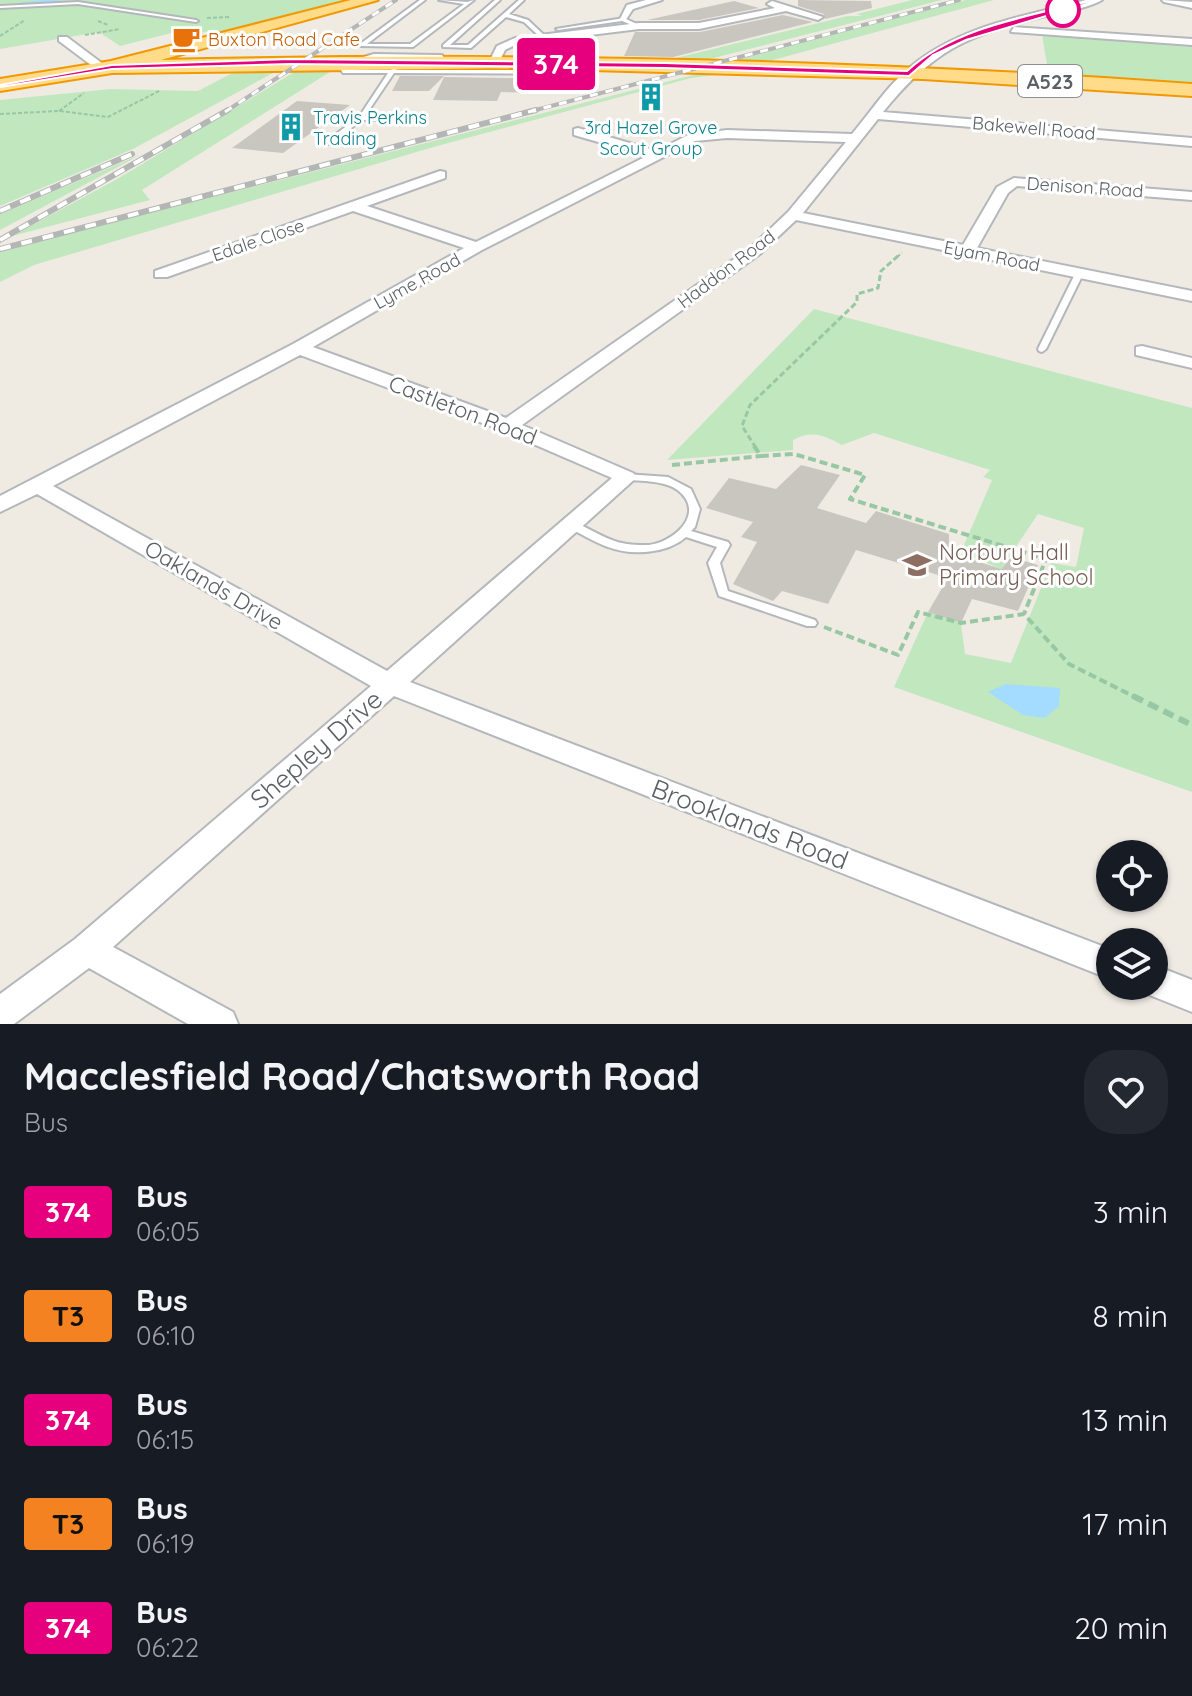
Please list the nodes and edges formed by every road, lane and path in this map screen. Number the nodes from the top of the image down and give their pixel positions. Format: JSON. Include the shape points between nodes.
{"nodes":[{"id":1,"x":370,"y":0,"type":"edge"},
{"id":2,"x":423,"y":0,"type":"edge"},
{"id":3,"x":441,"y":0,"type":"edge"},
{"id":4,"x":498,"y":0,"type":"edge"},
{"id":5,"x":522,"y":0,"type":"edge"},
{"id":6,"x":623,"y":0,"type":"edge"},
{"id":7,"x":657,"y":0,"type":"edge"},
{"id":8,"x":768,"y":0,"type":"edge"},
{"id":9,"x":1097,"y":0,"type":"edge"},
{"id":10,"x":1167,"y":0,"type":"edge"},
{"id":11,"x":469,"y":1,"type":"edge"},
{"id":12,"x":639,"y":4,"type":"junction"},
{"id":13,"x":1192,"y":5,"type":"edge"},
{"id":14,"x":0,"y":7,"type":"edge"},
{"id":15,"x":783,"y":9,"type":"junction"},
{"id":16,"x":506,"y":15,"type":"junction"},
{"id":17,"x":818,"y":17,"type":"dead end"},
{"id":18,"x":622,"y":19,"type":"junction"},
{"id":19,"x":196,"y":21,"type":"dead end"},
{"id":20,"x":497,"y":23,"type":"junction"},
{"id":21,"x":440,"y":24,"type":"junction"},
{"id":22,"x":528,"y":25,"type":"junction"},
{"id":23,"x":468,"y":26,"type":"junction"},
{"id":24,"x":647,"y":26,"type":"junction"},
{"id":25,"x":120,"y":29,"type":"dead end"},
{"id":26,"x":558,"y":29,"type":"dead end"},
{"id":27,"x":995,"y":29,"type":"junction"},
{"id":28,"x":543,"y":37,"type":"junction"},
{"id":29,"x":226,"y":38,"type":"junction"},
{"id":30,"x":63,"y":39,"type":"joint"},
{"id":31,"x":1192,"y":42,"type":"edge"},
{"id":32,"x":444,"y":62,"type":"junction"},
{"id":33,"x":494,"y":62,"type":"junction"},
{"id":34,"x":211,"y":64,"type":"junction"},
{"id":35,"x":347,"y":66,"type":"junction"},
{"id":36,"x":395,"y":67,"type":"junction"},
{"id":37,"x":108,"y":68,"type":"junction"},
{"id":38,"x":555,"y":68,"type":"junction"},
{"id":39,"x":593,"y":72,"type":"dead end"},
{"id":40,"x":909,"y":73,"type":"junction"},
{"id":41,"x":0,"y":85,"type":"edge"},
{"id":42,"x":1192,"y":90,"type":"edge"},
{"id":43,"x":159,"y":91,"type":"dead end"},
{"id":44,"x":84,"y":93,"type":"dead end"},
{"id":45,"x":59,"y":111,"type":"junction"},
{"id":46,"x":0,"y":114,"type":"edge"},
{"id":47,"x":875,"y":115,"type":"junction"},
{"id":48,"x":361,"y":118,"type":"junction"},
{"id":49,"x":407,"y":118,"type":"dead end"},
{"id":50,"x":578,"y":132,"type":"dead end"},
{"id":51,"x":854,"y":138,"type":"junction"},
{"id":52,"x":1192,"y":142,"type":"edge"},
{"id":53,"x":327,"y":143,"type":"dead end"},
{"id":54,"x":655,"y":154,"type":"junction"},
{"id":55,"x":440,"y":175,"type":"dead end"},
{"id":56,"x":1192,"y":196,"type":"edge"},
{"id":57,"x":356,"y":207,"type":"junction"},
{"id":58,"x":793,"y":215,"type":"junction"},
{"id":59,"x":916,"y":240,"type":"junction"},
{"id":60,"x":477,"y":247,"type":"junction"},
{"id":61,"x":967,"y":251,"type":"junction"},
{"id":62,"x":161,"y":274,"type":"dead end"},
{"id":63,"x":1079,"y":274,"type":"junction"},
{"id":64,"x":1192,"y":296,"type":"edge"},
{"id":65,"x":299,"y":348,"type":"junction"},
{"id":66,"x":1042,"y":349,"type":"dead end"},
{"id":67,"x":1142,"y":351,"type":"dead end"},
{"id":68,"x":1192,"y":363,"type":"edge"},
{"id":69,"x":508,"y":426,"type":"junction"},
{"id":70,"x":761,"y":456,"type":"junction"},
{"id":71,"x":661,"y":466,"type":"dead end"},
{"id":72,"x":626,"y":477,"type":"junction"},
{"id":73,"x":38,"y":486,"type":"junction"},
{"id":74,"x":0,"y":505,"type":"edge"},
{"id":75,"x":572,"y":525,"type":"junction"},
{"id":76,"x":688,"y":534,"type":"junction"},
{"id":77,"x":1024,"y":614,"type":"junction"},
{"id":78,"x":811,"y":623,"type":"joint"},
{"id":79,"x":389,"y":684,"type":"junction"},
{"id":80,"x":1192,"y":725,"type":"edge"},
{"id":81,"x":87,"y":950,"type":"junction"},
{"id":82,"x":1096,"y":959,"type":"edge"},
{"id":83,"x":1168,"y":987,"type":"edge"},
{"id":84,"x":1192,"y":996,"type":"edge"},
{"id":85,"x":4,"y":1003,"type":"edge"},
{"id":86,"x":221,"y":1024,"type":"edge"}],
"edges":[{"from":1,"to":29,"type":"highway"},
{"from":2,"to":21,"type":"lane","via":[[362,45],[411,46]]},
{"from":3,"to":11,"type":"lane"},
{"from":4,"to":23,"type":"lane"},
{"from":5,"to":16,"type":"lane"},
{"from":6,"to":12,"type":"street"},
{"from":7,"to":12,"type":"street"},
{"from":8,"to":15,"type":"street"},
{"from":9,"to":27,"type":"street","name":"Haddon Road"},
{"from":10,"to":13,"type":"street"},
{"from":11,"to":21,"type":"lane"},
{"from":12,"to":18,"type":"street","via":[[627,9]]},
{"from":14,"to":19,"type":"lane","via":[[78,3]]},
{"from":15,"to":17,"type":"street"},
{"from":15,"to":24,"type":"street","via":[[707,25]]},
{"from":16,"to":20,"type":"lane"},
{"from":16,"to":22,"type":"lane"},
{"from":18,"to":24,"type":"lane"},
{"from":18,"to":26,"type":"lane"},
{"from":20,"to":22,"type":"lane"},
{"from":20,"to":23,"type":"lane","via":[[468,48],[445,46]]},
{"from":21,"to":23,"type":"lane"},
{"from":22,"to":28,"type":"lane"},
{"from":24,"to":28,"type":"street"},
{"from":25,"to":30,"type":"path"},
{"from":27,"to":31,"type":"street"},
{"from":27,"to":40,"type":"street","name":"Haddon Road","via":[[930,53]]},
{"from":28,"to":33,"type":"street","via":[[503,46]]},
{"from":29,"to":34,"type":"highway","via":[[183,55]]},
{"from":29,"to":37,"type":"highway"},
{"from":30,"to":37,"type":"street"},
{"from":32,"to":33,"type":"highway","number":"A523"},
{"from":32,"to":35,"type":"lane","via":[[442,57],[374,56]]},
{"from":32,"to":36,"type":"highway","number":"A523"},
{"from":33,"to":38,"type":"highway","number":"A523"},
{"from":34,"to":35,"type":"highway","number":"A523","via":[[270,58]]},
{"from":34,"to":37,"type":"highway","number":"A523"},
{"from":35,"to":36,"type":"highway","number":"A523"},
{"from":36,"to":38,"type":"lane"},
{"from":36,"to":48,"type":"lane"},
{"from":37,"to":41,"type":"highway"},
{"from":38,"to":39,"type":"lane"},
{"from":38,"to":40,"type":"highway","number":"A523"},
{"from":40,"to":42,"type":"highway","number":"A523"},
{"from":40,"to":47,"type":"street","name":"Haddon Road"},
{"from":43,"to":45,"type":"path","via":[[108,117]]},
{"from":44,"to":45,"type":"path"},
{"from":45,"to":46,"type":"path"},
{"from":47,"to":51,"type":"street","name":"Haddon Road"},
{"from":47,"to":52,"type":"street","name":"Bakewell Road"},
{"from":48,"to":49,"type":"lane"},
{"from":48,"to":53,"type":"lane"},
{"from":50,"to":54,"type":"street"},
{"from":51,"to":54,"type":"street","name":"Lyme Road","via":[[727,134],[692,138]]},
{"from":51,"to":58,"type":"street","name":"Haddon Road"},
{"from":54,"to":60,"type":"street","name":"Lyme Road"},
{"from":55,"to":57,"type":"street","name":"Edale Close"},
{"from":56,"to":61,"type":"street","name":"Denison Road","via":[[1014,182],[1002,190]]},
{"from":57,"to":60,"type":"street"},
{"from":57,"to":62,"type":"street","name":"Edale Close"},
{"from":58,"to":59,"type":"street","name":"Eyam Road"},
{"from":58,"to":69,"type":"street","name":"Haddon Road","via":[[755,251]]},
{"from":59,"to":61,"type":"street","name":"Eyam Road"},
{"from":59,"to":70,"type":"path","via":[[881,271],[878,288],[857,294],[857,302],[750,405],[742,426]]},
{"from":60,"to":65,"type":"street","name":"Lyme Road"},
{"from":61,"to":63,"type":"street","name":"Eyam Road"},
{"from":63,"to":64,"type":"street","name":"Eyam Road"},
{"from":63,"to":66,"type":"lane"},
{"from":65,"to":69,"type":"street","name":"Castleton Road"},
{"from":65,"to":73,"type":"street","name":"Lyme Road"},
{"from":67,"to":68,"type":"street"},
{"from":69,"to":72,"type":"street","name":"Castleton Road"},
{"from":70,"to":71,"type":"path"},
{"from":70,"to":77,"type":"path","via":[[794,454],[865,475],[850,499],[1046,559]]},
{"from":72,"to":75,"type":"street","name":"Shepley Drive"},
{"from":72,"to":76,"type":"lane","via":[[650,475],[688,491],[694,517]]},
{"from":73,"to":74,"type":"street","name":"Lyme Road"},
{"from":73,"to":79,"type":"street","name":"Oaklands Drive"},
{"from":75,"to":76,"type":"lane","via":[[597,542],[629,549],[664,549]]},
{"from":75,"to":79,"type":"street","name":"Shepley Drive"},
{"from":76,"to":78,"type":"lane","via":[[724,545],[714,563],[723,593]]},
{"from":77,"to":78,"type":"path","via":[[961,623],[918,612],[898,655]]},
{"from":77,"to":80,"type":"path","via":[[1069,664]]},
{"from":79,"to":81,"type":"street","name":"Shepley Drive"},
{"from":79,"to":82,"type":"street","name":"Brooklands Road"},
{"from":81,"to":85,"type":"street","name":"Shepley Drive"},
{"from":81,"to":86,"type":"street"},
{"from":83,"to":84,"type":"street"}]}
